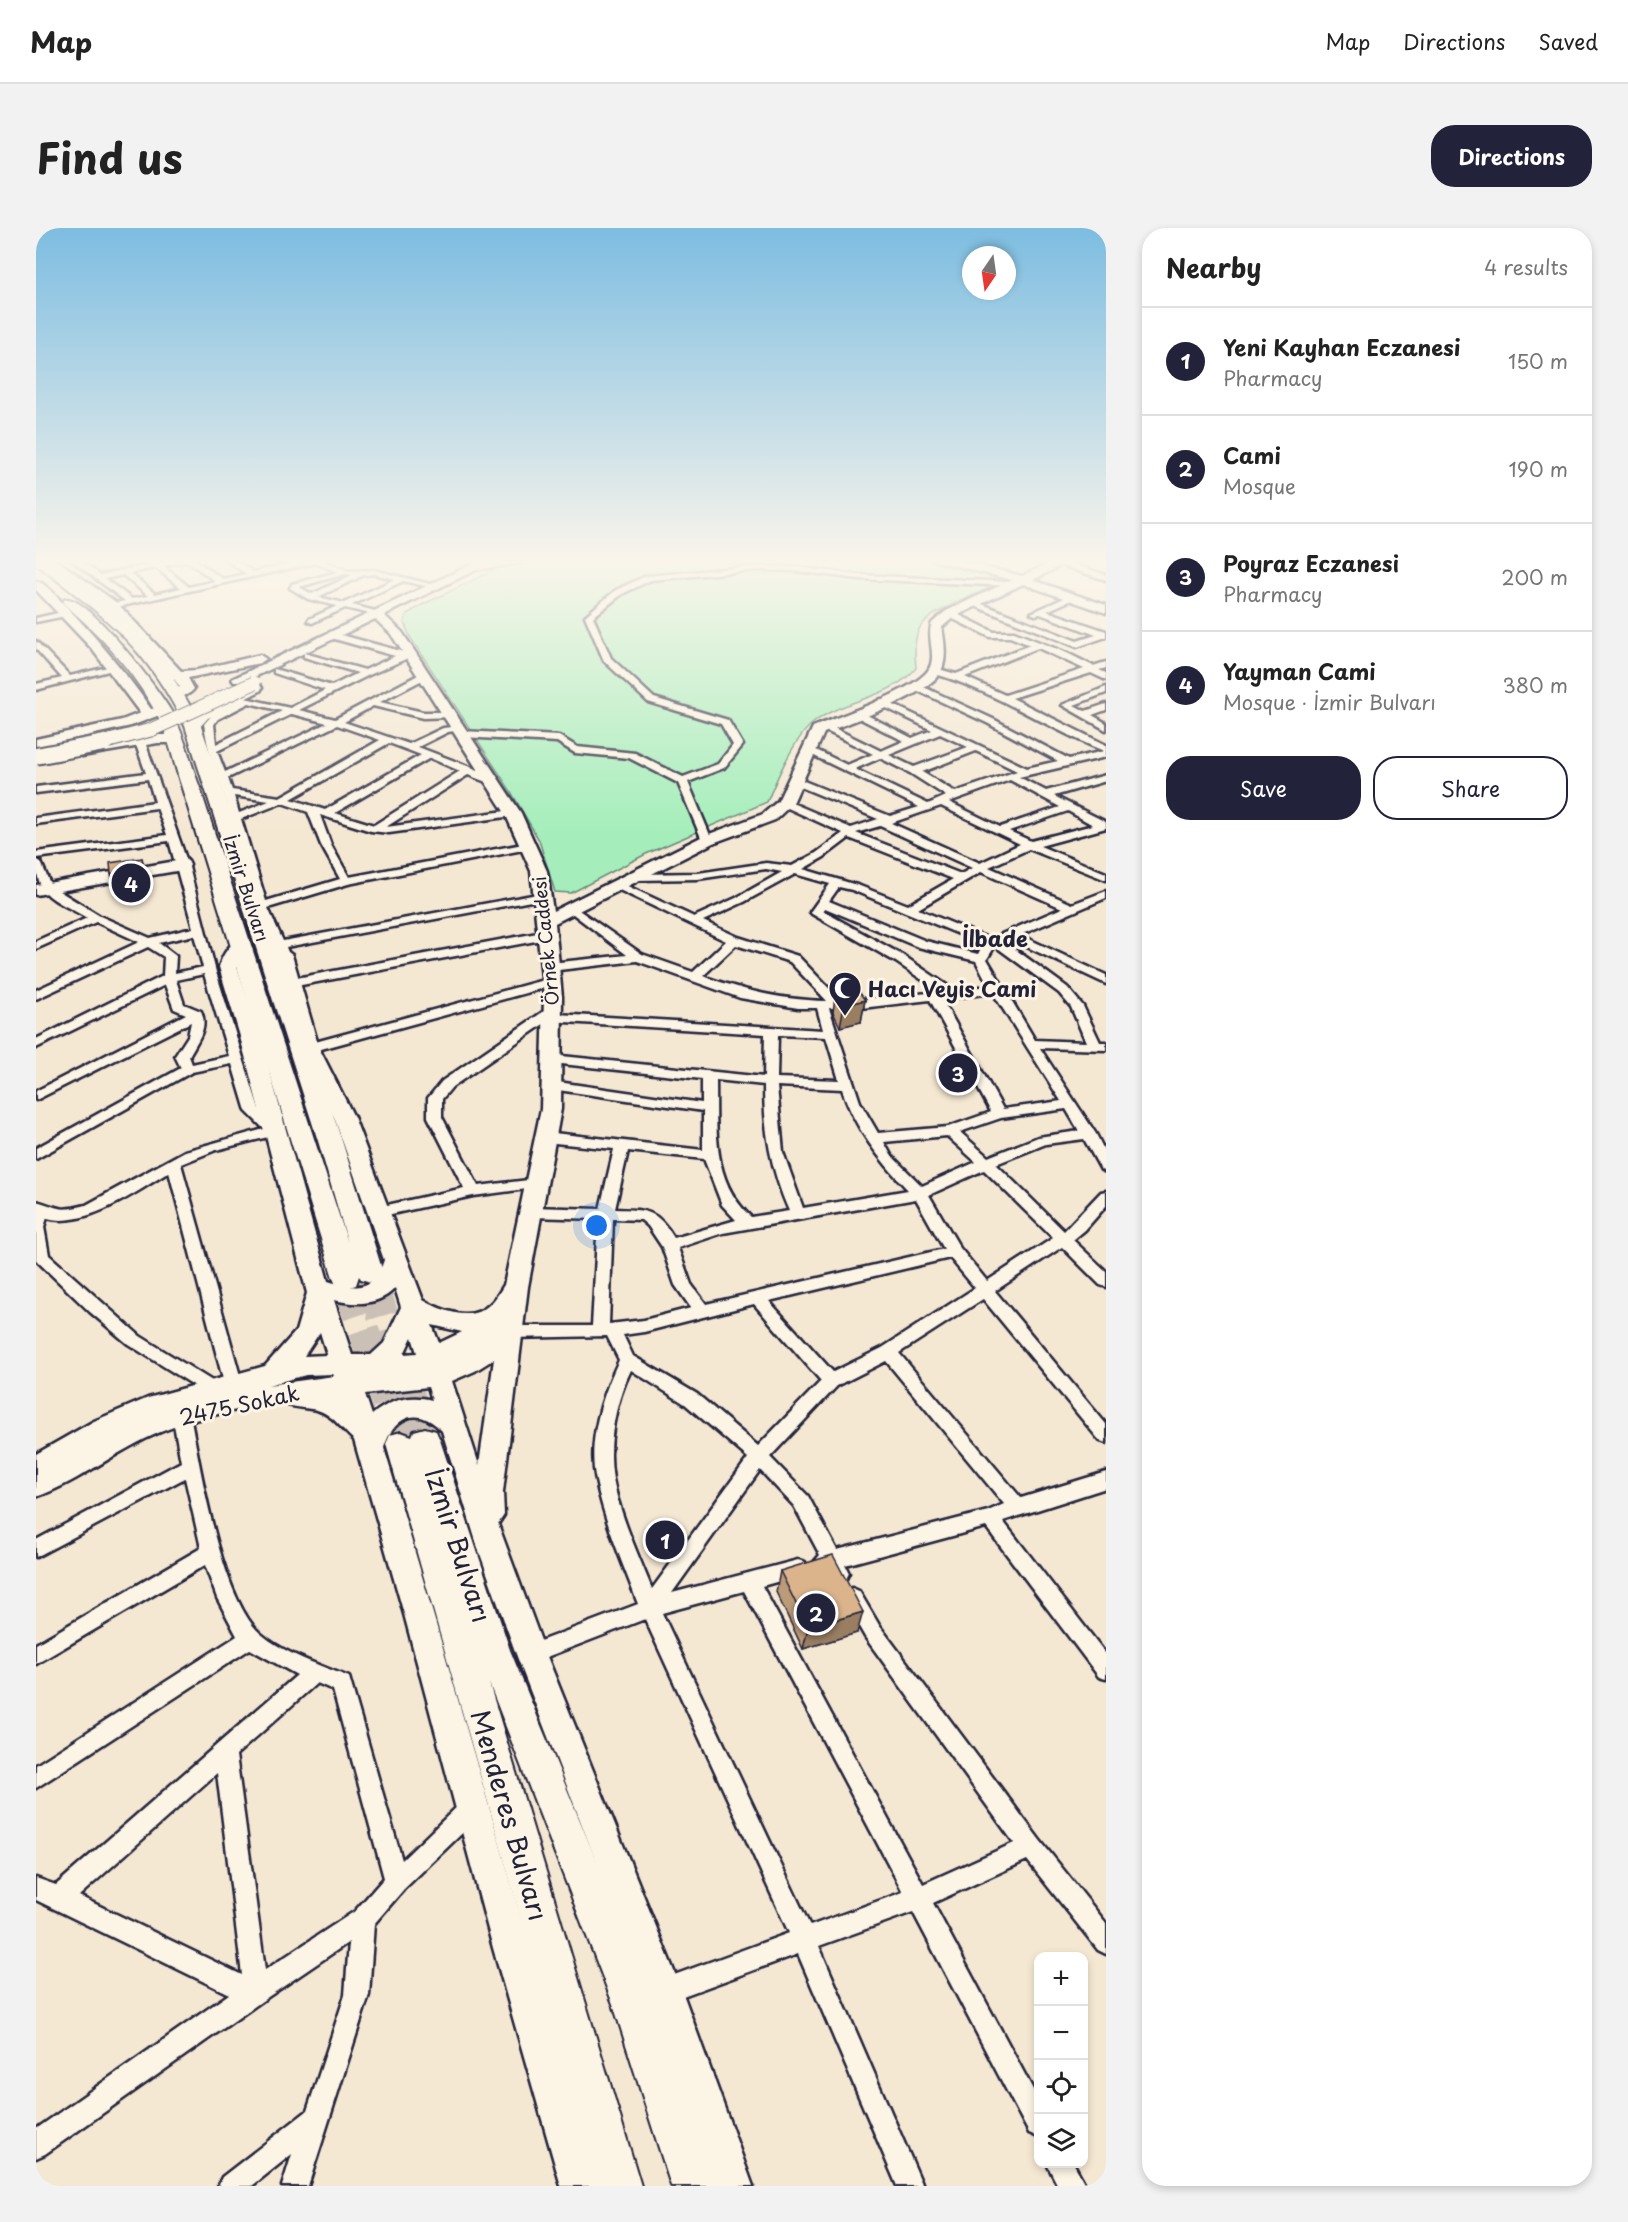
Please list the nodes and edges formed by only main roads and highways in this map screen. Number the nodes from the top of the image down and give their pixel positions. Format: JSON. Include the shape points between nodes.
{"nodes":[{"id":1,"x":100,"y":650,"type":"edge"},
{"id":2,"x":118,"y":650,"type":"edge"},
{"id":3,"x":145,"y":650,"type":"edge"},
{"id":4,"x":148,"y":650,"type":"edge"},
{"id":5,"x":310,"y":650,"type":"edge"},
{"id":6,"x":404,"y":650,"type":"edge"},
{"id":7,"x":937,"y":650,"type":"edge"},
{"id":8,"x":307,"y":652,"type":"junction"},
{"id":9,"x":275,"y":673,"type":"junction"},
{"id":10,"x":173,"y":681,"type":"junction"},
{"id":11,"x":155,"y":713,"type":"junction"},
{"id":12,"x":193,"y":726,"type":"junction"},
{"id":13,"x":174,"y":739,"type":"junction"},
{"id":14,"x":36,"y":743,"type":"edge"},
{"id":15,"x":36,"y":748,"type":"edge"},
{"id":16,"x":36,"y":758,"type":"edge"},
{"id":17,"x":182,"y":865,"type":"road end"},
{"id":18,"x":41,"y":889,"type":"edge"},
{"id":19,"x":547,"y":928,"type":"junction"},
{"id":20,"x":241,"y":946,"type":"junction"},
{"id":21,"x":276,"y":948,"type":"junction"},
{"id":22,"x":396,"y":1260,"type":"junction"},
{"id":23,"x":370,"y":1272,"type":"tunnel mouth"},
{"id":24,"x":346,"y":1278,"type":"tunnel mouth"},
{"id":25,"x":516,"y":1287,"type":"junction"},
{"id":26,"x":318,"y":1289,"type":"junction"},
{"id":27,"x":414,"y":1306,"type":"junction"},
{"id":28,"x":510,"y":1332,"type":"junction"},
{"id":29,"x":427,"y":1366,"type":"junction"},
{"id":30,"x":275,"y":1371,"type":"junction"},
{"id":31,"x":346,"y":1374,"type":"junction"},
{"id":32,"x":380,"y":1374,"type":"junction"},
{"id":33,"x":256,"y":1396,"type":"junction"},
{"id":34,"x":455,"y":1429,"type":"junction"},
{"id":35,"x":386,"y":1441,"type":"junction"},
{"id":36,"x":36,"y":1467,"type":"edge"},
{"id":37,"x":36,"y":1486,"type":"edge"},
{"id":38,"x":492,"y":1548,"type":"junction"},
{"id":39,"x":512,"y":1652,"type":"junction"},
{"id":40,"x":581,"y":2186,"type":"edge"},
{"id":41,"x":619,"y":2186,"type":"edge"},
{"id":42,"x":693,"y":2186,"type":"edge"},
{"id":43,"x":733,"y":2186,"type":"edge"}],
"edges":[{"from":1,"to":11,"type":"main road"},
{"from":2,"to":11,"type":"main road","name":"İzmir Bulvarı","via":[[130,663]]},
{"from":3,"to":10,"type":"main road","name":"İzmir Bulvarı"},
{"from":4,"to":10,"type":"main road"},
{"from":5,"to":8,"type":"main road"},
{"from":6,"to":19,"type":"main road","name":"Örnek Caddesi","via":[[425,675],[513,813],[539,871]]},
{"from":7,"to":19,"type":"main road","via":[[935,671],[917,687],[818,730],[786,803],[769,817],[707,840],[573,909]]},
{"from":8,"to":9,"type":"main road"},
{"from":8,"to":10,"type":"main road"},
{"from":8,"to":15,"type":"main road","via":[[146,723]]},
{"from":9,"to":12,"type":"main road","via":[[243,699],[203,715]]},
{"from":9,"to":16,"type":"main road","bridge":true,"via":[[151,730]]},
{"from":10,"to":12,"type":"main road","name":"İzmir Bulvarı"},
{"from":11,"to":13,"type":"main road","name":"İzmir Bulvarı"},
{"from":11,"to":14,"type":"main road"},
{"from":12,"to":21,"type":"main road","name":"İzmir Bulvarı"},
{"from":13,"to":16,"type":"main road"},
{"from":13,"to":20,"type":"main road","name":"İzmir Bulvarı"},
{"from":17,"to":18,"type":"main road"},
{"from":19,"to":25,"type":"main road","name":"Örnek Caddesi","via":[[552,1015],[551,1109]]},
{"from":20,"to":24,"type":"main road","name":"İzmir Bulvarı"},
{"from":20,"to":26,"type":"main road","via":[[228,967]]},
{"from":21,"to":22,"type":"main road","via":[[291,983],[309,1048],[344,1118]]},
{"from":21,"to":23,"type":"main road","name":"İzmir Bulvarı"},
{"from":22,"to":26,"type":"main road","via":[[390,1280],[367,1295],[350,1296]]},
{"from":22,"to":27,"type":"main road"},
{"from":25,"to":27,"type":"main road","via":[[495,1314],[484,1320],[454,1323]]},
{"from":25,"to":28,"type":"main road","name":"Örnek Caddesi"},
{"from":25,"to":29,"type":"main road","via":[[487,1327]]},
{"from":26,"to":30,"type":"main road","via":[[309,1331]]},
{"from":26,"to":31,"type":"main road"},
{"from":27,"to":29,"type":"main road"},
{"from":27,"to":32,"type":"main road"},
{"from":28,"to":29,"type":"main road","via":[[475,1361]]},
{"from":28,"to":38,"type":"main road","name":"Örnek Caddesi","via":[[489,1492]]},
{"from":29,"to":32,"type":"main road"},
{"from":29,"to":34,"type":"main road"},
{"from":30,"to":31,"type":"main road","name":"2475 Sokak","via":[[306,1365]]},
{"from":30,"to":36,"type":"main road","name":"2475 Sokak","via":[[160,1403]]},
{"from":31,"to":32,"type":"main road"},
{"from":31,"to":33,"type":"main road","name":"2475 Sokak"},
{"from":31,"to":35,"type":"main road"},
{"from":32,"to":35,"type":"main road","via":[[375,1396]]},
{"from":33,"to":35,"type":"main road","via":[[326,1402]]},
{"from":33,"to":37,"type":"main road","name":"2475 Sokak","via":[[197,1408],[137,1431]]},
{"from":34,"to":35,"type":"main road","via":[[442,1414],[429,1407],[406,1409],[381,1423]]},
{"from":34,"to":38,"type":"main road"},
{"from":35,"to":39,"type":"main road","name":"İzmir Bulvarı"},
{"from":35,"to":40,"type":"main road","via":[[419,1614],[471,1809]]},
{"from":35,"to":41,"type":"main road","name":"Menderes Bulvarı"},
{"from":38,"to":39,"type":"main road"},
{"from":39,"to":42,"type":"main road","name":"Menderes Bulvarı"},
{"from":39,"to":43,"type":"main road","via":[[664,1991]]}]}
